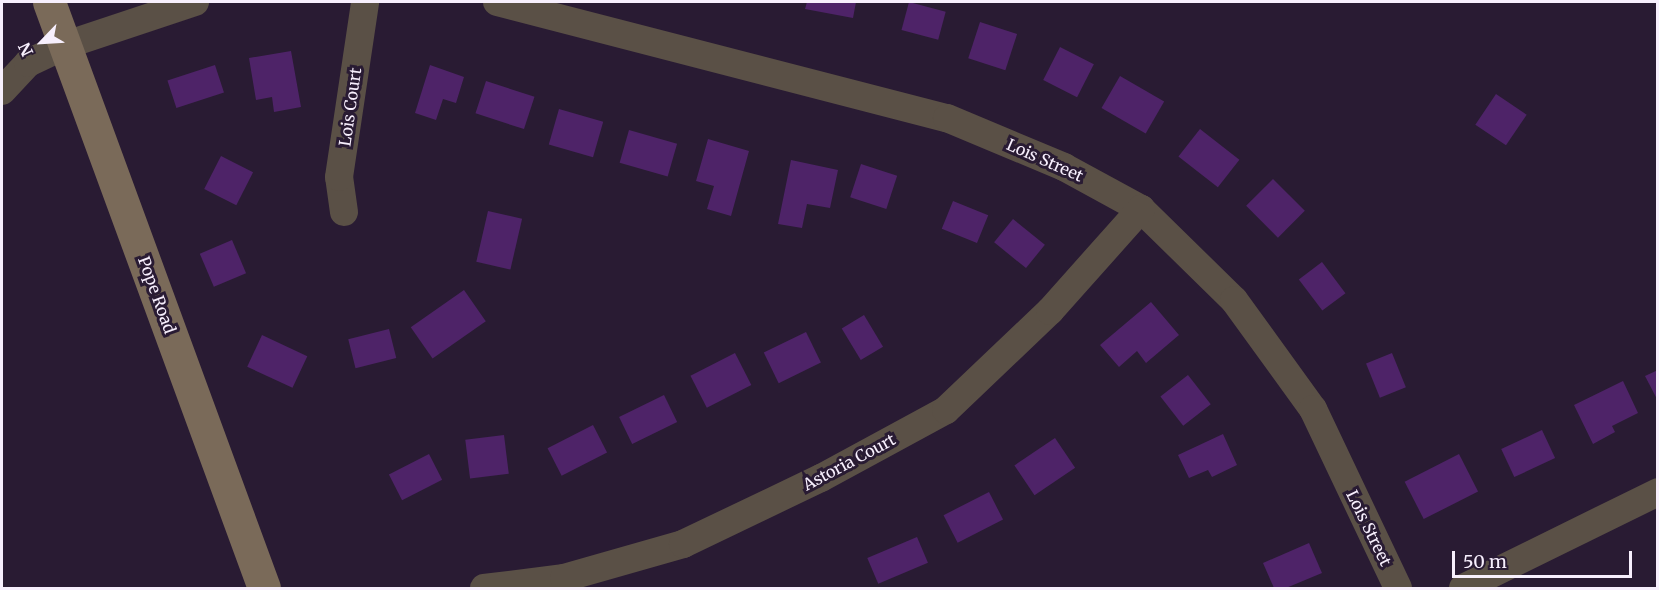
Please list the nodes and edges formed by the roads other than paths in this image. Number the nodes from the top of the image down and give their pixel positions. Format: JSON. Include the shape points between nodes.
{"nodes":[{"id":1,"x":49,"y":2,"type":"edge"},
{"id":2,"x":195,"y":2,"type":"edge"},
{"id":3,"x":365,"y":2,"type":"edge"},
{"id":4,"x":497,"y":2,"type":"edge"},
{"id":5,"x":603,"y":14,"type":"edge"},
{"id":6,"x":66,"y":45,"type":"junction"},
{"id":7,"x":2,"y":91,"type":"edge"},
{"id":8,"x":1141,"y":209,"type":"junction"},
{"id":9,"x":344,"y":212,"type":"dead end"},
{"id":10,"x":1658,"y":492,"type":"edge"},
{"id":11,"x":264,"y":588,"type":"edge"},
{"id":12,"x":484,"y":588,"type":"edge"},
{"id":13,"x":1398,"y":588,"type":"edge"},
{"id":14,"x":1463,"y":588,"type":"edge"}],
"edges":[{"from":1,"to":6,"type":"street","name":"Pope Road"},
{"from":2,"to":6,"type":"street"},
{"from":3,"to":9,"type":"street","name":"Lois Court","via":[[339,177]]},
{"from":4,"to":5,"type":"street","name":"Lois Street"},
{"from":5,"to":8,"type":"street","name":"Lois Street","via":[[947,118],[1064,167]]},
{"from":6,"to":7,"type":"street","via":[[28,63]]},
{"from":6,"to":11,"type":"street","name":"Pope Road"},
{"from":8,"to":12,"type":"street","name":"Astoria Court","via":[[1050,311],[946,410],[821,478],[682,544],[564,578]]},
{"from":8,"to":13,"type":"street","name":"Lois Street","via":[[1234,300],[1313,410]]},
{"from":10,"to":14,"type":"street"}]}
